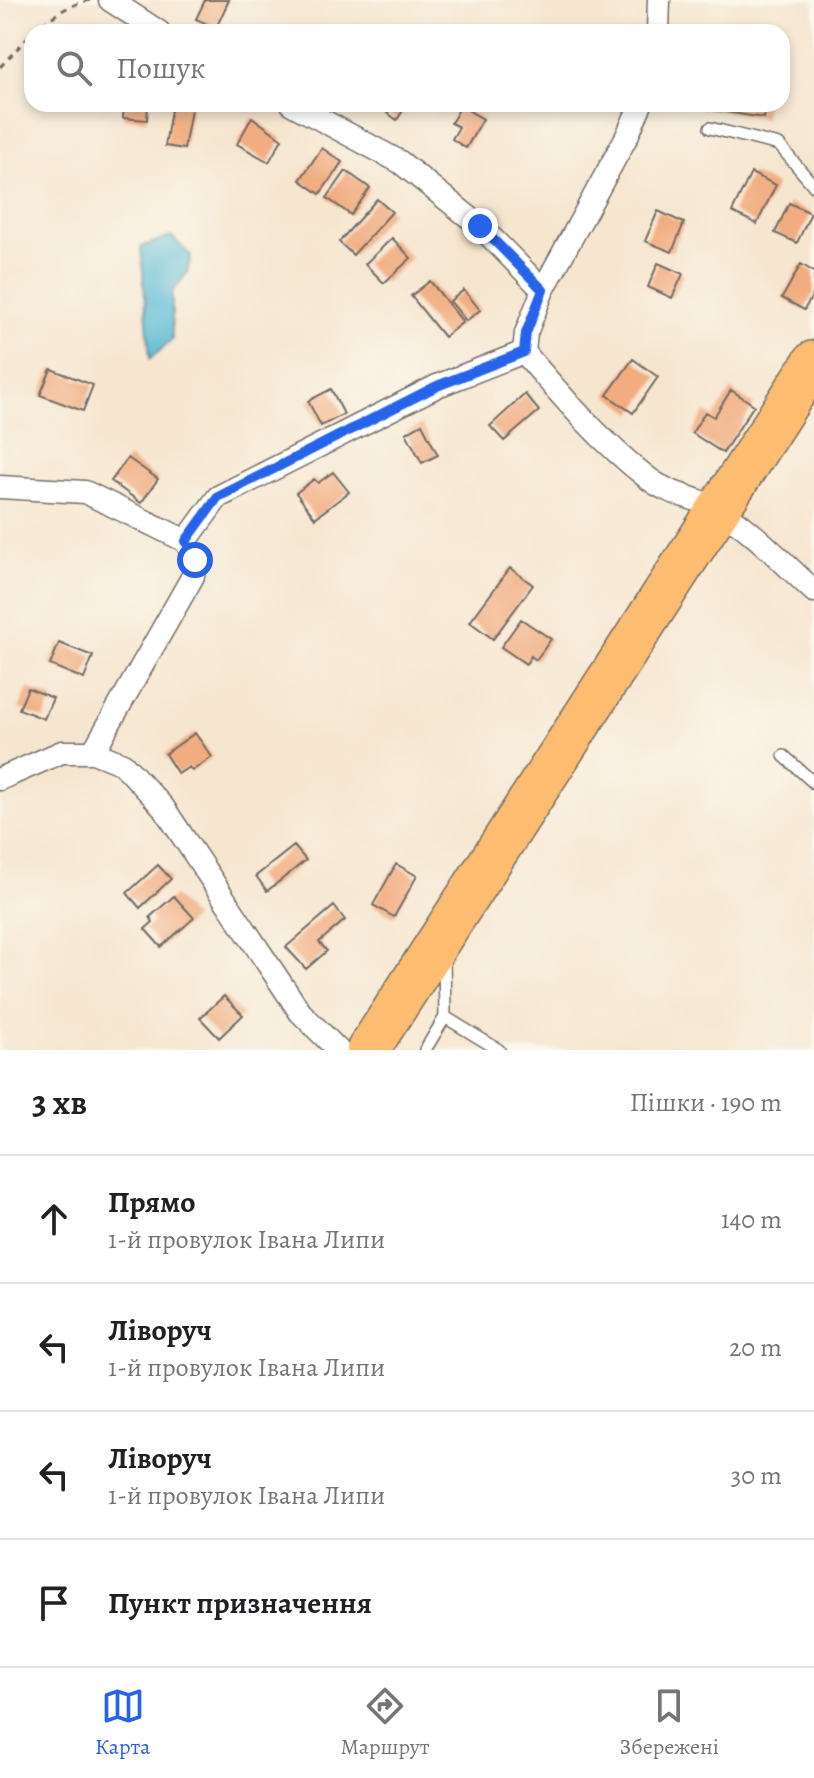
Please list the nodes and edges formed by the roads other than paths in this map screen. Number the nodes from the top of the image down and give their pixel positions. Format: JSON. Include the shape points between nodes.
{"nodes":[{"id":1,"x":110,"y":0,"type":"edge"},
{"id":2,"x":659,"y":0,"type":"edge"},
{"id":3,"x":147,"y":24,"type":"edge"},
{"id":4,"x":658,"y":24,"type":"edge"},
{"id":5,"x":307,"y":112,"type":"edge"},
{"id":6,"x":638,"y":112,"type":"edge"},
{"id":7,"x":710,"y":128,"type":"dead end"},
{"id":8,"x":814,"y":186,"type":"edge"},
{"id":9,"x":543,"y":290,"type":"junction"},
{"id":10,"x":524,"y":352,"type":"junction"},
{"id":11,"x":814,"y":362,"type":"edge"},
{"id":12,"x":0,"y":487,"type":"edge"},
{"id":13,"x":719,"y":509,"type":"junction"},
{"id":14,"x":186,"y":541,"type":"junction"},
{"id":15,"x":814,"y":591,"type":"edge"},
{"id":16,"x":93,"y":752,"type":"junction"},
{"id":17,"x":784,"y":756,"type":"dead end"},
{"id":18,"x":0,"y":779,"type":"edge"},
{"id":19,"x":814,"y":783,"type":"edge"},
{"id":20,"x":443,"y":938,"type":"junction"},
{"id":21,"x":445,"y":1017,"type":"junction"},
{"id":22,"x":338,"y":1050,"type":"edge"},
{"id":23,"x":368,"y":1050,"type":"edge"},
{"id":24,"x":425,"y":1050,"type":"edge"},
{"id":25,"x":499,"y":1050,"type":"edge"}],
"edges":[{"from":1,"to":3,"type":"street"},
{"from":2,"to":4,"type":"street"},
{"from":5,"to":9,"type":"street","via":[[400,162],[480,226]]},
{"from":6,"to":9,"type":"street"},
{"from":7,"to":8,"type":"lane","via":[[779,145]]},
{"from":9,"to":10,"type":"street"},
{"from":10,"to":13,"type":"street","via":[[615,450],[651,480]]},
{"from":10,"to":14,"type":"street","via":[[437,386],[218,497]]},
{"from":11,"to":13,"type":"highway"},
{"from":12,"to":14,"type":"street","via":[[85,492]]},
{"from":13,"to":15,"type":"street"},
{"from":13,"to":20,"type":"highway"},
{"from":14,"to":16,"type":"street","via":[[195,560],[193,576]]},
{"from":16,"to":18,"type":"street","via":[[46,757]]},
{"from":16,"to":22,"type":"street","via":[[123,764],[150,789],[300,1012]]},
{"from":17,"to":19,"type":"lane"},
{"from":20,"to":21,"type":"lane"},
{"from":20,"to":23,"type":"highway"},
{"from":21,"to":24,"type":"lane"},
{"from":21,"to":25,"type":"lane"}]}
